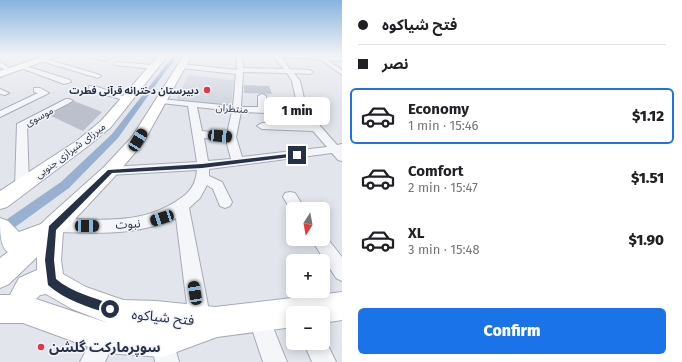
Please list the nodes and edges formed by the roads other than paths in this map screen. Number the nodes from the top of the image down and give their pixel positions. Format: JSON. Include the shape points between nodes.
{"nodes":[{"id":1,"x":37,"y":72,"type":"edge"},
{"id":2,"x":84,"y":72,"type":"edge"},
{"id":3,"x":150,"y":72,"type":"edge"},
{"id":4,"x":179,"y":72,"type":"edge"},
{"id":5,"x":240,"y":72,"type":"junction"},
{"id":6,"x":245,"y":72,"type":"edge"},
{"id":7,"x":291,"y":72,"type":"edge"},
{"id":8,"x":98,"y":76,"type":"dead end"},
{"id":9,"x":263,"y":77,"type":"dead end"},
{"id":10,"x":67,"y":82,"type":"dead end"},
{"id":11,"x":92,"y":88,"type":"dead end"},
{"id":12,"x":37,"y":90,"type":"dead end"},
{"id":13,"x":262,"y":96,"type":"dead end"},
{"id":14,"x":127,"y":99,"type":"junction"},
{"id":15,"x":69,"y":101,"type":"dead end"},
{"id":16,"x":162,"y":101,"type":"junction"},
{"id":17,"x":192,"y":104,"type":"junction"},
{"id":18,"x":237,"y":109,"type":"junction"},
{"id":19,"x":263,"y":110,"type":"junction"},
{"id":20,"x":303,"y":111,"type":"junction"},
{"id":21,"x":0,"y":114,"type":"edge"},
{"id":22,"x":262,"y":126,"type":"dead end"},
{"id":23,"x":316,"y":128,"type":"junction"},
{"id":24,"x":197,"y":134,"type":"junction"},
{"id":25,"x":231,"y":137,"type":"junction"},
{"id":26,"x":339,"y":151,"type":"edge"},
{"id":27,"x":238,"y":162,"type":"junction"},
{"id":28,"x":110,"y":171,"type":"junction"},
{"id":29,"x":202,"y":172,"type":"junction"},
{"id":30,"x":22,"y":186,"type":"junction"},
{"id":31,"x":290,"y":197,"type":"dead end"},
{"id":32,"x":0,"y":201,"type":"edge"},
{"id":33,"x":225,"y":202,"type":"dead end"},
{"id":34,"x":293,"y":202,"type":"edge"},
{"id":35,"x":182,"y":207,"type":"junction"},
{"id":36,"x":54,"y":227,"type":"junction"},
{"id":37,"x":6,"y":235,"type":"edge"},
{"id":38,"x":324,"y":246,"type":"edge"},
{"id":39,"x":342,"y":272,"type":"edge"},
{"id":40,"x":0,"y":275,"type":"edge"},
{"id":41,"x":51,"y":282,"type":"junction"},
{"id":42,"x":342,"y":306,"type":"edge"},
{"id":43,"x":330,"y":308,"type":"edge"},
{"id":44,"x":11,"y":309,"type":"edge"},
{"id":45,"x":286,"y":314,"type":"edge"},
{"id":46,"x":258,"y":317,"type":"junction"},
{"id":47,"x":208,"y":322,"type":"junction"},
{"id":48,"x":98,"y":350,"type":"edge"},
{"id":49,"x":318,"y":350,"type":"edge"},
{"id":50,"x":165,"y":351,"type":"edge"},
{"id":51,"x":275,"y":362,"type":"edge"},
{"id":52,"x":324,"y":362,"type":"edge"}],
"edges":[{"from":1,"to":10,"type":"street"},
{"from":2,"to":8,"type":"street"},
{"from":3,"to":14,"type":"main road","name":"میرزای شیرازی جنوبی"},
{"from":4,"to":16,"type":"main road"},
{"from":5,"to":6,"type":"street"},
{"from":5,"to":9,"type":"street"},
{"from":5,"to":18,"type":"street"},
{"from":7,"to":20,"type":"street","via":[[296,81]]},
{"from":11,"to":14,"type":"street"},
{"from":12,"to":21,"type":"street","via":[[45,93]]},
{"from":13,"to":19,"type":"street"},
{"from":14,"to":30,"type":"main road","name":"میرزای شیرازی جنوبی","via":[[106,124]]},
{"from":15,"to":30,"type":"street","name":"موسوی","via":[[22,124]]},
{"from":16,"to":17,"type":"street","name":"منتظران"},
{"from":16,"to":28,"type":"main road","via":[[138,140]]},
{"from":17,"to":18,"type":"street","name":"منتظران"},
{"from":17,"to":24,"type":"street"},
{"from":18,"to":19,"type":"street","name":"منتظران"},
{"from":18,"to":25,"type":"street"},
{"from":19,"to":20,"type":"street","name":"منتظران"},
{"from":20,"to":23,"type":"street"},
{"from":22,"to":23,"type":"street"},
{"from":23,"to":26,"type":"street"},
{"from":24,"to":25,"type":"street"},
{"from":24,"to":29,"type":"street"},
{"from":25,"to":27,"type":"street"},
{"from":26,"to":27,"type":"street"},
{"from":27,"to":29,"type":"street"},
{"from":28,"to":29,"type":"street"},
{"from":28,"to":36,"type":"main road"},
{"from":29,"to":33,"type":"street","via":[[217,183]]},
{"from":29,"to":35,"type":"street","name":"نبوت","via":[[195,193]]},
{"from":30,"to":32,"type":"main road","name":"میرزای شیرازی جنوبی"},
{"from":31,"to":34,"type":"street"},
{"from":35,"to":36,"type":"street","name":"نبوت","via":[[162,218],[138,225]]},
{"from":35,"to":47,"type":"street"},
{"from":36,"to":37,"type":"main road","via":[[19,243]]},
{"from":36,"to":40,"type":"main road"},
{"from":36,"to":41,"type":"main road","via":[[49,260]]},
{"from":38,"to":39,"type":"street"},
{"from":41,"to":44,"type":"main road","via":[[33,283]]},
{"from":41,"to":47,"type":"main road","name":"فتح شیاکوه","via":[[82,300],[123,314],[156,315]]},
{"from":42,"to":43,"type":"main road","name":"فتح شیاکوه"},
{"from":44,"to":48,"type":"main road","name":"فتح شیاکوه"},
{"from":45,"to":46,"type":"main road","name":"فتح شیاکوه"},
{"from":46,"to":47,"type":"main road","name":"فتح شیاکوه"},
{"from":46,"to":51,"type":"street"},
{"from":47,"to":50,"type":"main road","name":"فتح شیاکوه"},
{"from":48,"to":50,"type":"main road","name":"فتح شیاکوه"},
{"from":49,"to":52,"type":"street"}]}
